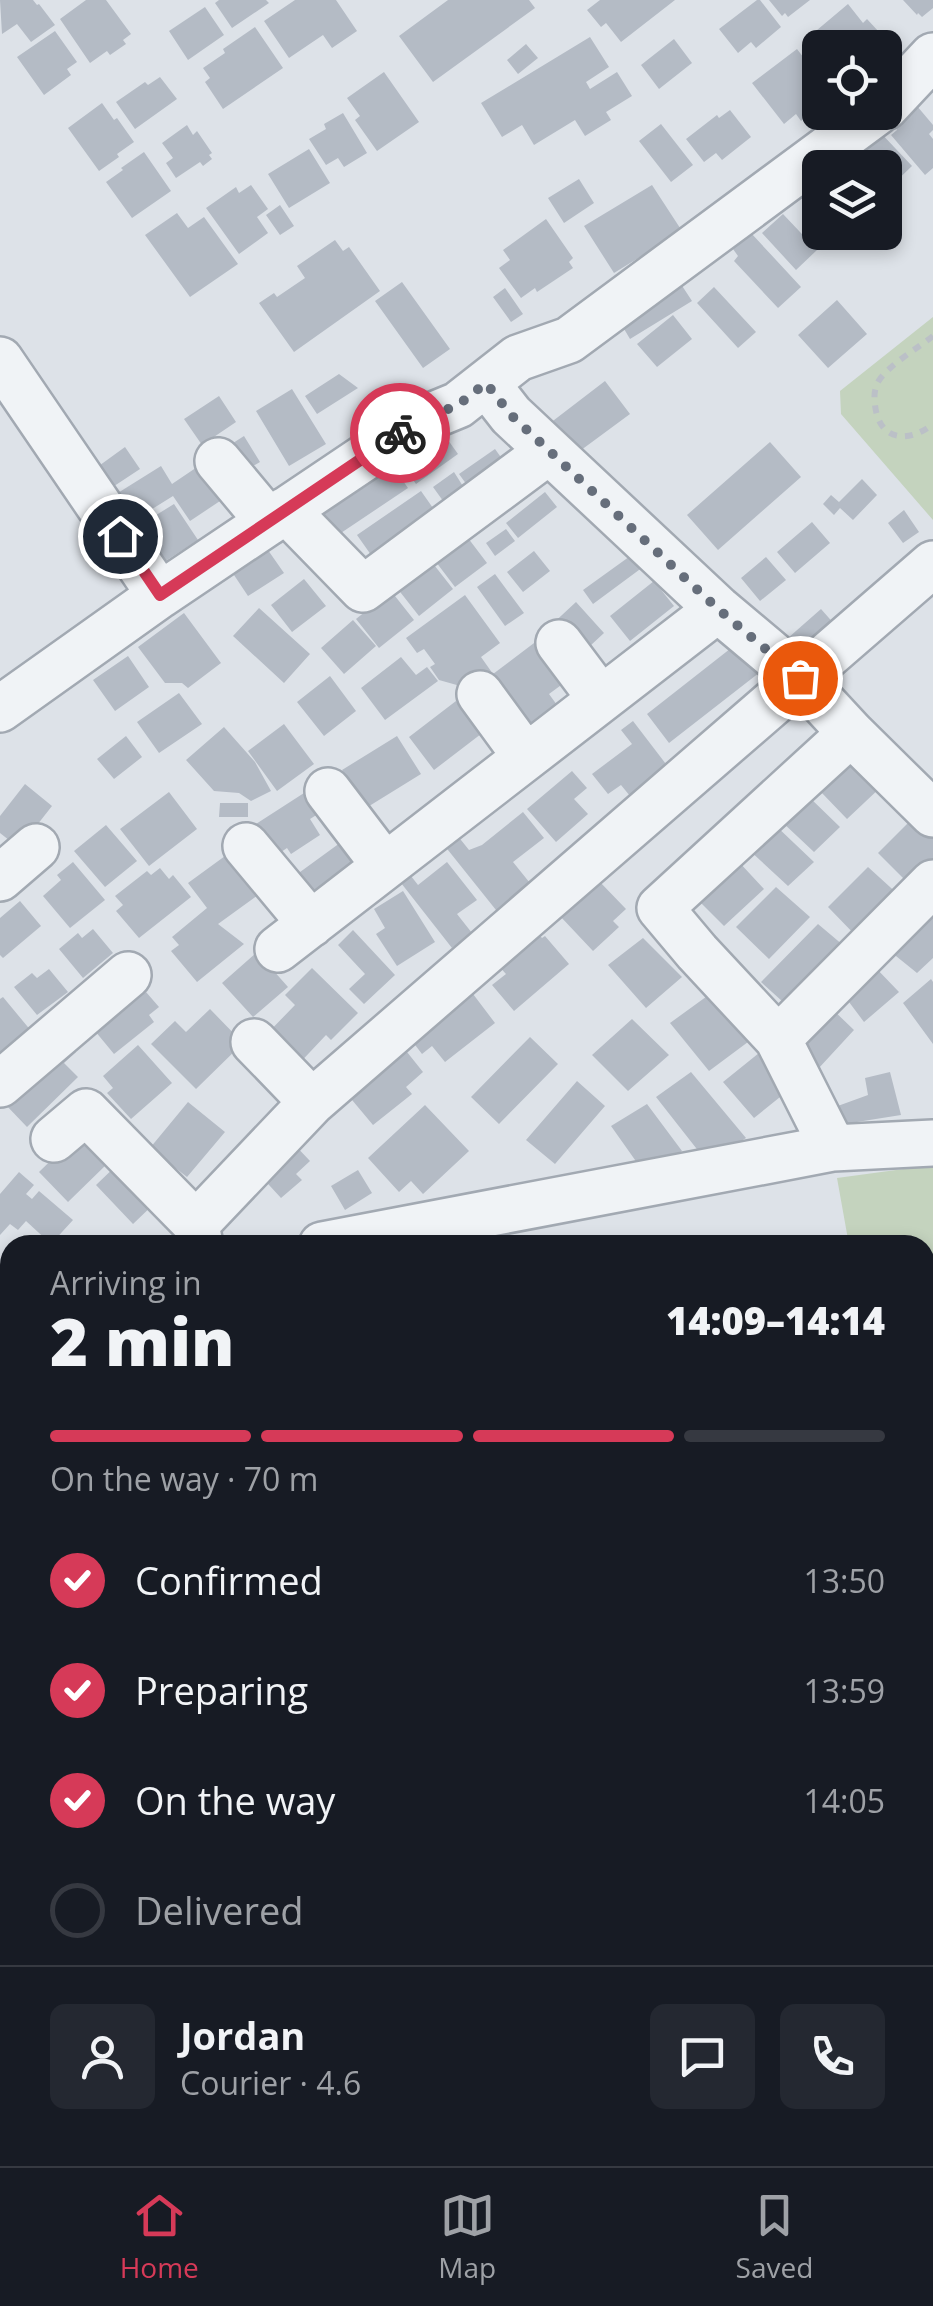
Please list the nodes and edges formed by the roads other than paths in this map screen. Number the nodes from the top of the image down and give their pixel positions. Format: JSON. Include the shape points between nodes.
{"nodes":[{"id":1,"x":933,"y":56,"type":"edge"},
{"id":2,"x":902,"y":88,"type":"edge"},
{"id":3,"x":853,"y":130,"type":"edge"},
{"id":4,"x":0,"y":360,"type":"edge"},
{"id":5,"x":486,"y":383,"type":"junction"},
{"id":6,"x":549,"y":450,"type":"junction"},
{"id":7,"x":218,"y":461,"type":"dead end"},
{"id":8,"x":278,"y":516,"type":"junction"},
{"id":9,"x":933,"y":564,"type":"edge"},
{"id":10,"x":160,"y":595,"type":"junction"},
{"id":11,"x":718,"y":609,"type":"junction"},
{"id":12,"x":559,"y":643,"type":"dead end"},
{"id":13,"x":800,"y":678,"type":"junction"},
{"id":14,"x":480,"y":694,"type":"dead end"},
{"id":15,"x":601,"y":699,"type":"junction"},
{"id":16,"x":0,"y":709,"type":"edge"},
{"id":17,"x":851,"y":734,"type":"junction"},
{"id":18,"x":526,"y":757,"type":"junction"},
{"id":19,"x":328,"y":790,"type":"dead end"},
{"id":20,"x":933,"y":814,"type":"edge"},
{"id":21,"x":246,"y":846,"type":"dead end"},
{"id":22,"x":36,"y":847,"type":"dead end"},
{"id":23,"x":385,"y":866,"type":"junction"},
{"id":24,"x":0,"y":878,"type":"edge"},
{"id":25,"x":933,"y":883,"type":"edge"},
{"id":26,"x":128,"y":975,"type":"dead end"},
{"id":27,"x":778,"y":1039,"type":"junction"},
{"id":28,"x":254,"y":1042,"type":"dead end"},
{"id":29,"x":0,"y":1084,"type":"edge"},
{"id":30,"x":312,"y":1102,"type":"junction"},
{"id":31,"x":54,"y":1139,"type":"dead end"},
{"id":32,"x":933,"y":1143,"type":"edge"},
{"id":33,"x":833,"y":1148,"type":"junction"},
{"id":34,"x":198,"y":1234,"type":"edge"},
{"id":35,"x":375,"y":1235,"type":"edge"}],
"edges":[{"from":1,"to":2,"type":"street"},
{"from":3,"to":5,"type":"street","via":[[570,340],[518,358]]},
{"from":4,"to":10,"type":"street"},
{"from":5,"to":6,"type":"street"},
{"from":5,"to":8,"type":"street"},
{"from":6,"to":8,"type":"street","via":[[364,590]]},
{"from":6,"to":11,"type":"street"},
{"from":7,"to":8,"type":"street"},
{"from":8,"to":10,"type":"street"},
{"from":9,"to":13,"type":"street"},
{"from":10,"to":16,"type":"street"},
{"from":11,"to":13,"type":"street"},
{"from":11,"to":15,"type":"street"},
{"from":12,"to":15,"type":"street"},
{"from":13,"to":17,"type":"street"},
{"from":13,"to":30,"type":"street"},
{"from":14,"to":18,"type":"street"},
{"from":15,"to":18,"type":"street"},
{"from":17,"to":20,"type":"street"},
{"from":17,"to":27,"type":"street","via":[[660,908]]},
{"from":18,"to":23,"type":"street"},
{"from":19,"to":23,"type":"street"},
{"from":21,"to":23,"type":"street","via":[[294,936]]},
{"from":22,"to":24,"type":"street"},
{"from":25,"to":27,"type":"street"},
{"from":26,"to":29,"type":"street"},
{"from":27,"to":33,"type":"street"},
{"from":28,"to":30,"type":"street"},
{"from":30,"to":34,"type":"street"},
{"from":31,"to":34,"type":"street","via":[[86,1112]]},
{"from":32,"to":33,"type":"street"},
{"from":33,"to":35,"type":"street"}]}
